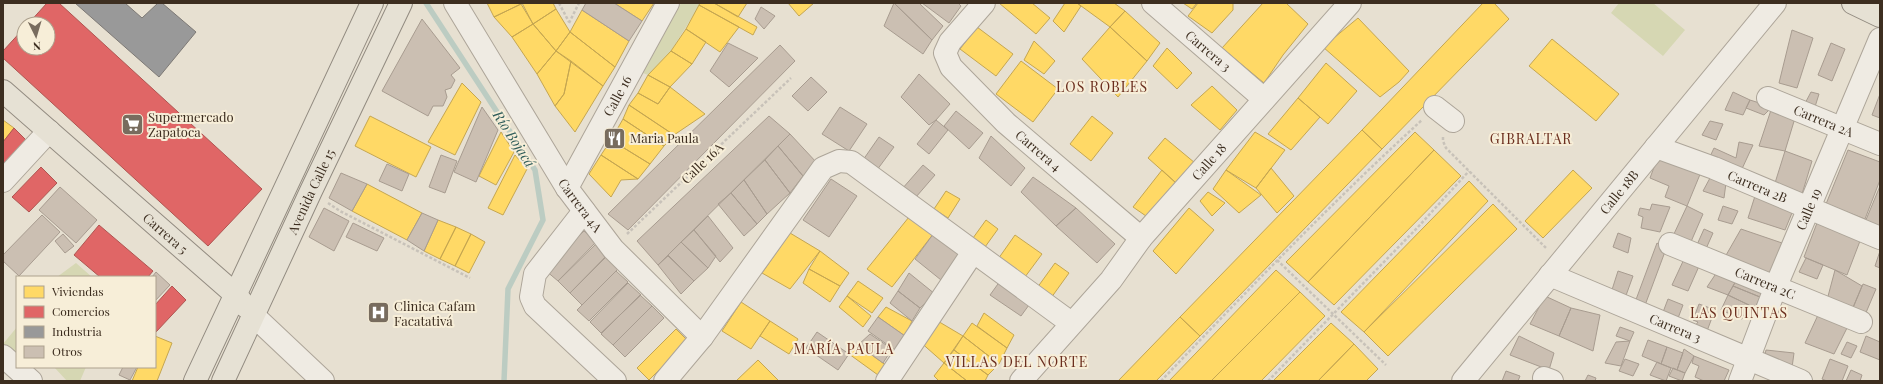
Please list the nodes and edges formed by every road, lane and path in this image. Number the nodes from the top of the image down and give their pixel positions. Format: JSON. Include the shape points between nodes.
{"nodes":[{"id":1,"x":372,"y":3,"type":"edge"},
{"id":2,"x":401,"y":3,"type":"edge"},
{"id":3,"x":455,"y":3,"type":"edge"},
{"id":4,"x":559,"y":3,"type":"edge"},
{"id":5,"x":579,"y":3,"type":"edge"},
{"id":6,"x":668,"y":3,"type":"edge"},
{"id":7,"x":984,"y":3,"type":"edge"},
{"id":8,"x":1153,"y":3,"type":"edge"},
{"id":9,"x":1350,"y":3,"type":"edge"},
{"id":10,"x":1775,"y":3,"type":"edge"},
{"id":11,"x":1852,"y":3,"type":"edge"},
{"id":12,"x":1880,"y":16,"type":"edge"},
{"id":13,"x":1880,"y":39,"type":"edge"},
{"id":14,"x":791,"y":78,"type":"dead end"},
{"id":15,"x":3,"y":91,"type":"edge"},
{"id":16,"x":1264,"y":98,"type":"junction"},
{"id":17,"x":1768,"y":98,"type":"dead end"},
{"id":18,"x":1435,"y":107,"type":"joint"},
{"id":19,"x":1453,"y":121,"type":"joint"},
{"id":20,"x":1843,"y":128,"type":"junction"},
{"id":21,"x":49,"y":131,"type":"junction"},
{"id":22,"x":1880,"y":144,"type":"edge"},
{"id":23,"x":1656,"y":147,"type":"junction"},
{"id":24,"x":1469,"y":171,"type":"junction"},
{"id":25,"x":3,"y":181,"type":"edge"},
{"id":26,"x":567,"y":188,"type":"junction"},
{"id":27,"x":311,"y":191,"type":"junction"},
{"id":28,"x":1809,"y":209,"type":"junction"},
{"id":29,"x":584,"y":211,"type":"junction"},
{"id":30,"x":1141,"y":238,"type":"junction"},
{"id":31,"x":1880,"y":238,"type":"edge"},
{"id":32,"x":1670,"y":244,"type":"dead end"},
{"id":33,"x":1545,"y":247,"type":"dead end"},
{"id":34,"x":612,"y":248,"type":"junction"},
{"id":35,"x":974,"y":252,"type":"junction"},
{"id":36,"x":1277,"y":260,"type":"junction"},
{"id":37,"x":1550,"y":275,"type":"junction"},
{"id":38,"x":470,"y":278,"type":"dead end"},
{"id":39,"x":1776,"y":286,"type":"junction"},
{"id":40,"x":236,"y":295,"type":"junction"},
{"id":41,"x":1332,"y":314,"type":"junction"},
{"id":42,"x":254,"y":316,"type":"junction"},
{"id":43,"x":1861,"y":322,"type":"dead end"},
{"id":44,"x":1071,"y":323,"type":"junction"},
{"id":45,"x":702,"y":337,"type":"junction"},
{"id":46,"x":3,"y":356,"type":"edge"},
{"id":47,"x":1749,"y":359,"type":"junction"},
{"id":48,"x":1386,"y":365,"type":"dead end"},
{"id":49,"x":30,"y":381,"type":"edge"},
{"id":50,"x":195,"y":381,"type":"edge"},
{"id":51,"x":223,"y":381,"type":"edge"},
{"id":52,"x":322,"y":381,"type":"edge"},
{"id":53,"x":615,"y":381,"type":"edge"},
{"id":54,"x":664,"y":381,"type":"edge"},
{"id":55,"x":887,"y":381,"type":"edge"},
{"id":56,"x":1021,"y":381,"type":"edge"},
{"id":57,"x":1161,"y":381,"type":"edge"},
{"id":58,"x":1268,"y":381,"type":"edge"},
{"id":59,"x":1463,"y":381,"type":"edge"},
{"id":60,"x":1740,"y":381,"type":"edge"},
{"id":61,"x":1801,"y":381,"type":"edge"}],
"edges":[{"from":1,"to":40,"type":"main road","name":"Avenida Calle 15"},
{"from":2,"to":27,"type":"main road","name":"Avenida Calle 15"},
{"from":3,"to":26,"type":"street","name":"Carrera 4A"},
{"from":4,"to":5,"type":"path","via":[[569,23]]},
{"from":6,"to":26,"type":"street","name":"Calle 16"},
{"from":7,"to":30,"type":"street","name":"Carrera 4","via":[[950,42],[945,54],[952,67],[1006,123]]},
{"from":8,"to":16,"type":"street","name":"Carrera 3"},
{"from":9,"to":16,"type":"street","name":"Calle 18"},
{"from":10,"to":23,"type":"street","name":"Calle 18B"},
{"from":11,"to":12,"type":"main road"},
{"from":13,"to":20,"type":"street","name":"Calle 19"},
{"from":14,"to":34,"type":"path","name":"Calle 16A"},
{"from":15,"to":21,"type":"main road","name":"Carrera 5"},
{"from":16,"to":30,"type":"street","name":"Calle 18"},
{"from":17,"to":20,"type":"street","name":"Carrera 2A"},
{"from":18,"to":19,"type":"street"},
{"from":18,"to":36,"type":"path"},
{"from":19,"to":24,"type":"path","via":[[1444,133],[1443,141],[1446,148]]},
{"from":20,"to":22,"type":"street","name":"Carrera 2A"},
{"from":20,"to":28,"type":"street","name":"Calle 19"},
{"from":21,"to":25,"type":"street"},
{"from":21,"to":40,"type":"main road","name":"Carrera 5"},
{"from":23,"to":28,"type":"street","name":"Carrera 2B","via":[[1714,168]]},
{"from":23,"to":37,"type":"street","name":"Calle 18B","via":[[1613,185]]},
{"from":24,"to":33,"type":"path"},
{"from":24,"to":41,"type":"path"},
{"from":26,"to":29,"type":"street","name":"Carrera 4A"},
{"from":27,"to":38,"type":"path","via":[[340,211]]},
{"from":27,"to":42,"type":"main road","name":"Avenida Calle 15"},
{"from":28,"to":31,"type":"street","name":"Carrera 2B"},
{"from":28,"to":39,"type":"street","name":"Calle 19"},
{"from":29,"to":34,"type":"street","name":"Carrera 4A"},
{"from":29,"to":53,"type":"street","via":[[535,274],[531,297],[535,306]]},
{"from":30,"to":44,"type":"street","name":"Calle 18","via":[[1111,280]]},
{"from":32,"to":39,"type":"street","name":"Carrera 2C"},
{"from":34,"to":45,"type":"street","name":"Carrera 4A"},
{"from":35,"to":44,"type":"street"},
{"from":35,"to":45,"type":"street","via":[[851,162],[839,161],[823,168]]},
{"from":35,"to":55,"type":"street"},
{"from":36,"to":41,"type":"path"},
{"from":36,"to":57,"type":"path"},
{"from":37,"to":47,"type":"street","name":"Carrera 3"},
{"from":37,"to":59,"type":"street","name":"Calle 18B"},
{"from":39,"to":43,"type":"street","name":"Carrera 2C"},
{"from":39,"to":47,"type":"street","name":"Calle 19"},
{"from":40,"to":42,"type":"main road","name":"Carrera 5"},
{"from":40,"to":50,"type":"main road","name":"Avenida Calle 15"},
{"from":41,"to":48,"type":"path"},
{"from":41,"to":58,"type":"path"},
{"from":42,"to":51,"type":"main road","name":"Avenida Calle 15"},
{"from":42,"to":52,"type":"street","name":"Carrera 5"},
{"from":44,"to":56,"type":"street","name":"Calle 18"},
{"from":45,"to":54,"type":"street"},
{"from":46,"to":49,"type":"street"},
{"from":47,"to":60,"type":"street","name":"Calle 19"},
{"from":47,"to":61,"type":"street","name":"Carrera 3"}]}
